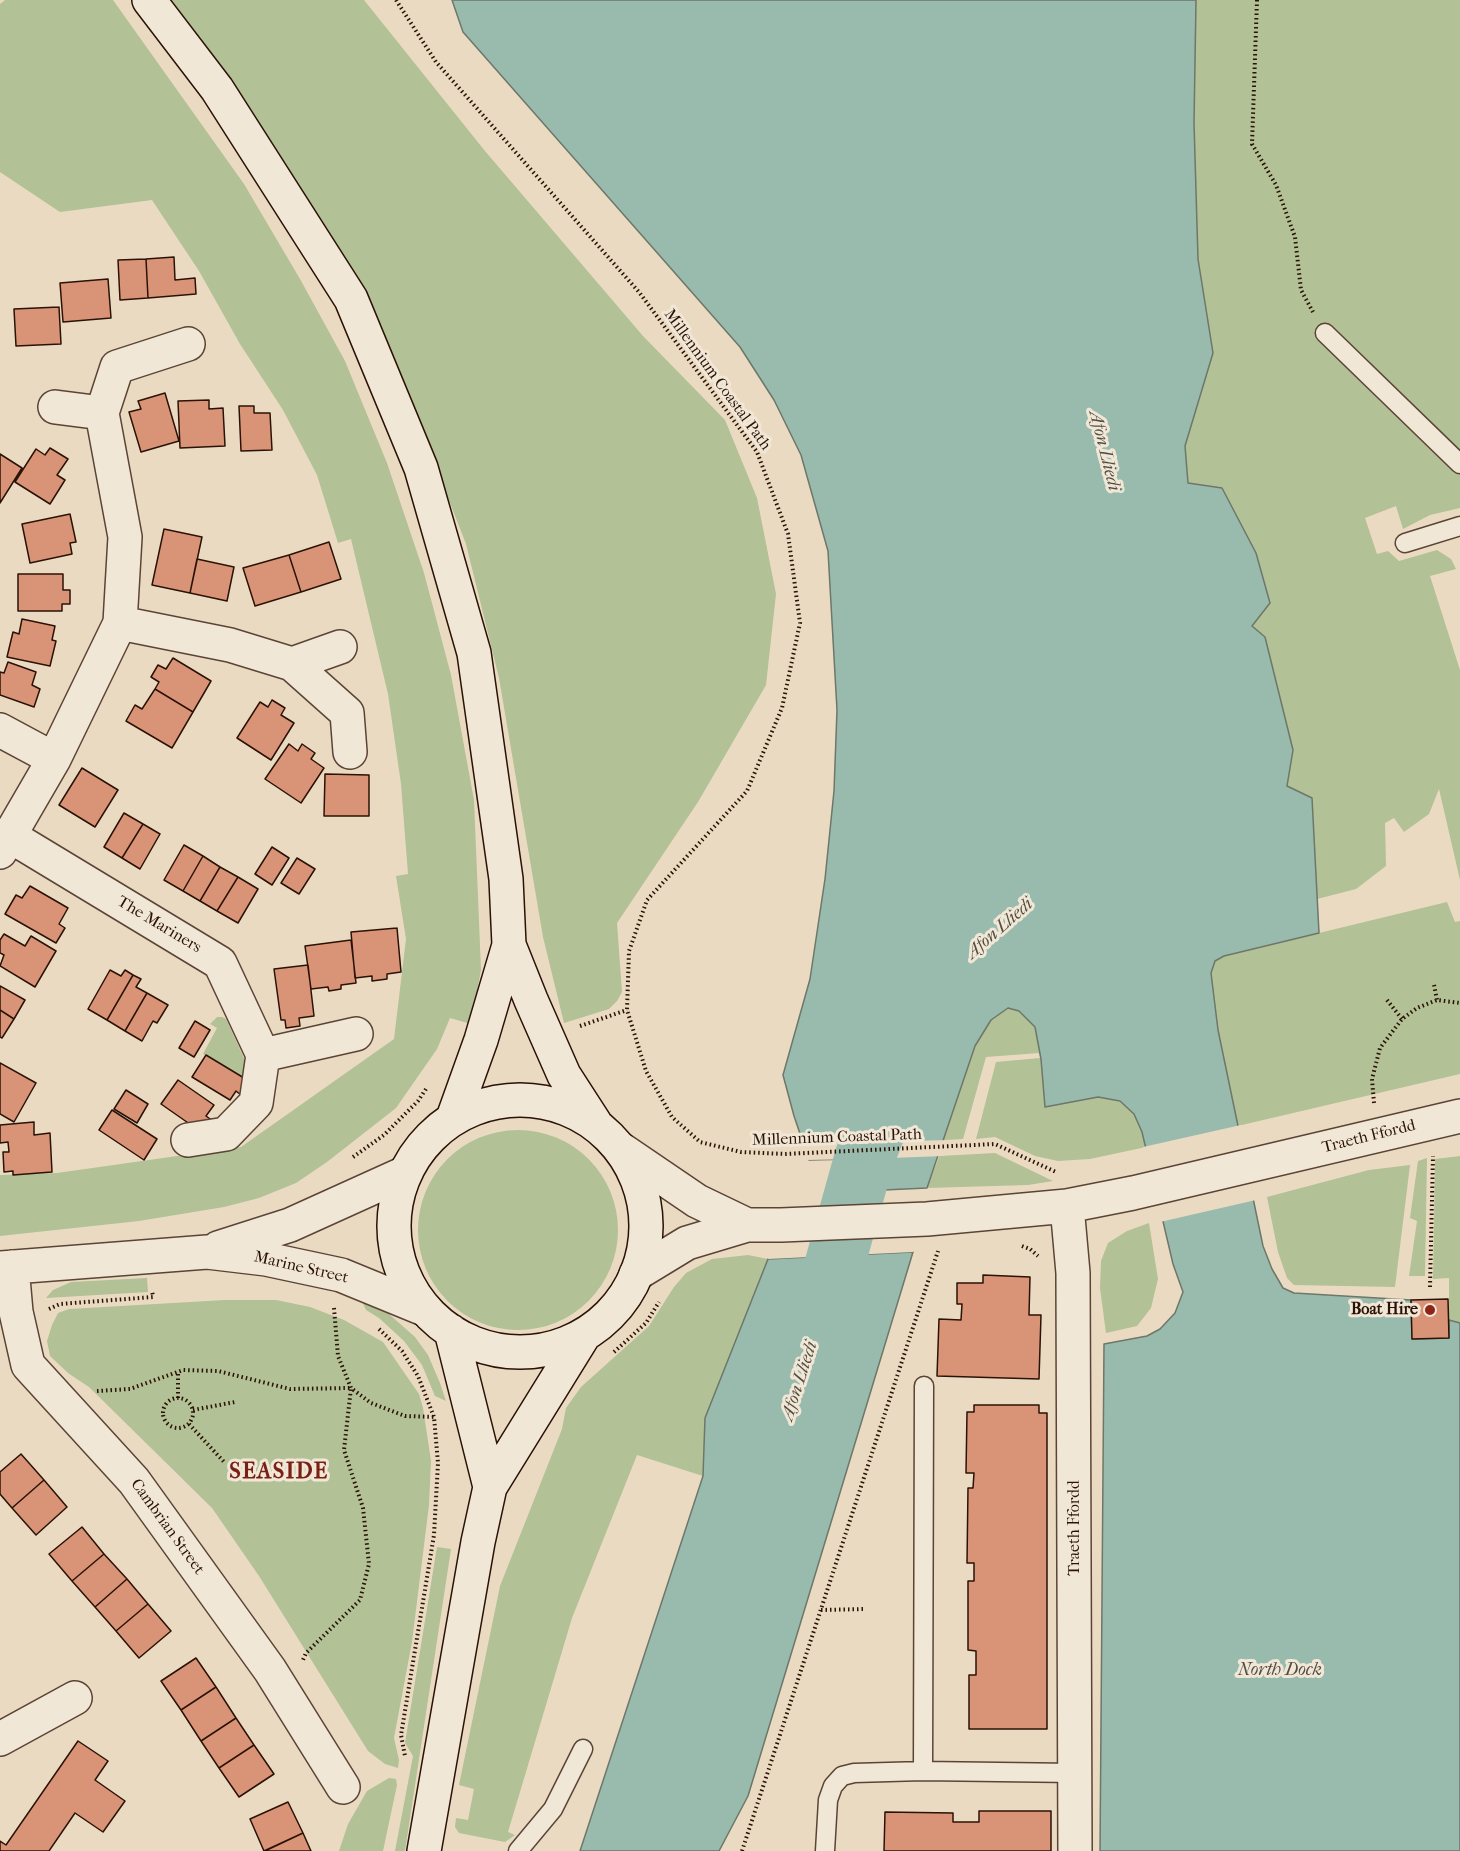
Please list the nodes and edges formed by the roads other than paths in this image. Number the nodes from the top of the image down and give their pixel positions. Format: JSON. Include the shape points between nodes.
{"nodes":[{"id":1,"x":149,"y":0,"type":"edge"},
{"id":2,"x":1325,"y":333,"type":"road end"},
{"id":3,"x":188,"y":344,"type":"dead end"},
{"id":4,"x":55,"y":407,"type":"dead end"},
{"id":5,"x":102,"y":413,"type":"junction"},
{"id":6,"x":1460,"y":464,"type":"edge"},
{"id":7,"x":1460,"y":526,"type":"edge"},
{"id":8,"x":1405,"y":543,"type":"dead end"},
{"id":9,"x":120,"y":623,"type":"junction"},
{"id":10,"x":340,"y":647,"type":"dead end"},
{"id":11,"x":292,"y":664,"type":"junction"},
{"id":12,"x":0,"y":730,"type":"edge"},
{"id":13,"x":350,"y":752,"type":"dead end"},
{"id":14,"x":54,"y":759,"type":"junction"},
{"id":15,"x":5,"y":844,"type":"edge"},
{"id":16,"x":510,"y":945,"type":"junction"},
{"id":17,"x":356,"y":1034,"type":"dead end"},
{"id":18,"x":263,"y":1055,"type":"junction"},
{"id":19,"x":453,"y":1118,"type":"junction"},
{"id":20,"x":1447,"y":1119,"type":"edge"},
{"id":21,"x":595,"y":1123,"type":"junction"},
{"id":22,"x":188,"y":1140,"type":"dead end"},
{"id":23,"x":622,"y":1150,"type":"junction"},
{"id":24,"x":405,"y":1173,"type":"junction"},
{"id":25,"x":1066,"y":1191,"type":"junction"},
{"id":26,"x":747,"y":1225,"type":"junction"},
{"id":27,"x":207,"y":1252,"type":"junction"},
{"id":28,"x":6,"y":1267,"type":"edge"},
{"id":29,"x":636,"y":1274,"type":"junction"},
{"id":30,"x":424,"y":1309,"type":"junction"},
{"id":31,"x":451,"y":1331,"type":"junction"},
{"id":32,"x":584,"y":1335,"type":"junction"},
{"id":33,"x":924,"y":1386,"type":"dead end"},
{"id":34,"x":490,"y":1487,"type":"junction"},
{"id":35,"x":75,"y":1698,"type":"dead end"},
{"id":36,"x":0,"y":1739,"type":"edge"},
{"id":37,"x":583,"y":1749,"type":"dead end"},
{"id":38,"x":923,"y":1771,"type":"junction"},
{"id":39,"x":1076,"y":1773,"type":"junction"},
{"id":40,"x":344,"y":1787,"type":"dead end"},
{"id":41,"x":424,"y":1851,"type":"edge"},
{"id":42,"x":518,"y":1851,"type":"edge"},
{"id":43,"x":825,"y":1851,"type":"edge"},
{"id":44,"x":1076,"y":1851,"type":"edge"}],
"edges":[{"from":1,"to":16,"type":"street","via":[[216,89],[351,298],[421,468],[474,653],[506,879]]},
{"from":2,"to":6,"type":"lane"},
{"from":3,"to":5,"type":"street","name":"The Mariners","via":[[117,367]]},
{"from":4,"to":5,"type":"street"},
{"from":5,"to":9,"type":"street","name":"The Mariners","via":[[125,537]]},
{"from":7,"to":8,"type":"lane"},
{"from":9,"to":11,"type":"street","via":[[230,645]]},
{"from":9,"to":14,"type":"street","name":"The Mariners"},
{"from":10,"to":11,"type":"street"},
{"from":11,"to":13,"type":"street","via":[[347,712]]},
{"from":12,"to":14,"type":"street"},
{"from":14,"to":15,"type":"street","name":"The Mariners"},
{"from":15,"to":18,"type":"street","name":"The Mariners","via":[[220,963]]},
{"from":16,"to":19,"type":"street"},
{"from":16,"to":21,"type":"street","via":[[564,1075]]},
{"from":17,"to":18,"type":"street"},
{"from":18,"to":22,"type":"street","via":[[256,1103],[226,1134]]},
{"from":19,"to":21,"type":"street","via":[[488,1103],[524,1099],[562,1106]]},
{"from":19,"to":24,"type":"street","via":[[425,1142]]},
{"from":20,"to":25,"type":"street","name":"Traeth Ffordd","via":[[1133,1193]]},
{"from":21,"to":23,"type":"street"},
{"from":23,"to":26,"type":"street","name":"Traeth Ffordd","via":[[698,1202]]},
{"from":23,"to":29,"type":"street","via":[[639,1183],[647,1220],[644,1254]]},
{"from":24,"to":27,"type":"street","name":"Marine Street","via":[[290,1225]]},
{"from":24,"to":30,"type":"street","via":[[394,1208],[395,1245],[405,1279]]},
{"from":25,"to":26,"type":"street","name":"Traeth Ffordd","via":[[934,1231]]},
{"from":25,"to":39,"type":"street","name":"Traeth Ffordd","via":[[1073,1273]]},
{"from":26,"to":29,"type":"street","name":"Traeth Ffordd","via":[[687,1243]]},
{"from":27,"to":28,"type":"street","name":"Marine Street"},
{"from":27,"to":30,"type":"street","name":"Marine Street","via":[[266,1258],[341,1275]]},
{"from":28,"to":40,"type":"street","name":"Cambrian Street","via":[[28,1365],[134,1481],[250,1643]]},
{"from":29,"to":32,"type":"street","via":[[611,1313]]},
{"from":30,"to":31,"type":"street"},
{"from":31,"to":32,"type":"street","via":[[483,1347],[518,1352],[552,1348]]},
{"from":31,"to":34,"type":"street"},
{"from":32,"to":34,"type":"street"},
{"from":33,"to":38,"type":"lane"},
{"from":34,"to":41,"type":"street"},
{"from":35,"to":36,"type":"street"},
{"from":37,"to":42,"type":"lane","via":[[553,1809]]},
{"from":38,"to":39,"type":"lane"},
{"from":38,"to":43,"type":"lane","via":[[842,1776],[828,1800]]},
{"from":39,"to":44,"type":"street","name":"Traeth Ffordd"}]}
